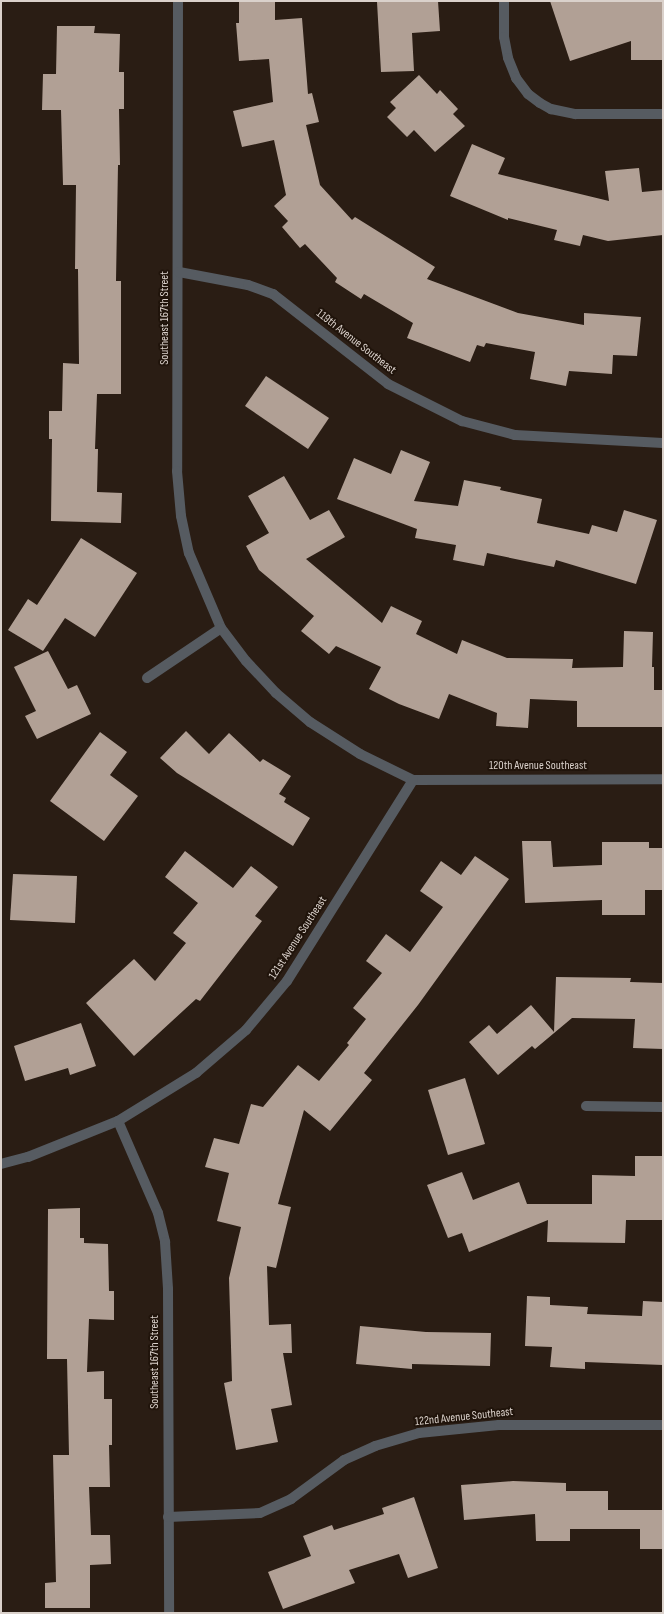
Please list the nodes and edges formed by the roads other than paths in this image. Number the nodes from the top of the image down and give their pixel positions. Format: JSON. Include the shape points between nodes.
{"nodes":[{"id":1,"x":178,"y":1,"type":"edge"},
{"id":2,"x":504,"y":1,"type":"edge"},
{"id":3,"x":663,"y":114,"type":"edge"},
{"id":4,"x":179,"y":272,"type":"junction"},
{"id":5,"x":663,"y":443,"type":"edge"},
{"id":6,"x":221,"y":628,"type":"junction"},
{"id":7,"x":147,"y":678,"type":"dead end"},
{"id":8,"x":663,"y":779,"type":"edge"},
{"id":9,"x":413,"y":780,"type":"junction"},
{"id":10,"x":586,"y":1106,"type":"dead end"},
{"id":11,"x":663,"y":1107,"type":"edge"},
{"id":12,"x":118,"y":1121,"type":"junction"},
{"id":13,"x":1,"y":1164,"type":"edge"},
{"id":14,"x":663,"y":1425,"type":"edge"},
{"id":15,"x":168,"y":1517,"type":"junction"},
{"id":16,"x":169,"y":1613,"type":"edge"}],
"edges":[{"from":1,"to":4,"type":"street","name":"Southeast 167th Street"},
{"from":2,"to":3,"type":"street","via":[[504,36],[508,58],[516,78],[528,94],[551,109],[575,114]]},
{"from":4,"to":5,"type":"street","name":"119th Avenue Southeast","via":[[248,285],[274,294],[388,384],[462,421],[514,436]]},
{"from":4,"to":6,"type":"street","name":"Southeast 167th Street","via":[[177,471],[181,516],[189,553]]},
{"from":6,"to":7,"type":"street"},
{"from":6,"to":9,"type":"street","name":"Southeast 167th Street","via":[[276,693],[310,722],[360,754]]},
{"from":8,"to":9,"type":"street","name":"120th Avenue Southeast"},
{"from":9,"to":12,"type":"street","name":"121st Avenue Southeast","via":[[287,981],[246,1030],[196,1073]]},
{"from":10,"to":11,"type":"street"},
{"from":12,"to":13,"type":"street","name":"121st Avenue Southeast"},
{"from":12,"to":15,"type":"street","name":"Southeast 167th Street","via":[[158,1213],[165,1242],[168,1289]]},
{"from":14,"to":15,"type":"street","name":"122nd Avenue Southeast","via":[[499,1425],[419,1433],[375,1446],[344,1460],[291,1499],[260,1513]]},
{"from":15,"to":16,"type":"street","name":"Southeast 167th Street"}]}
